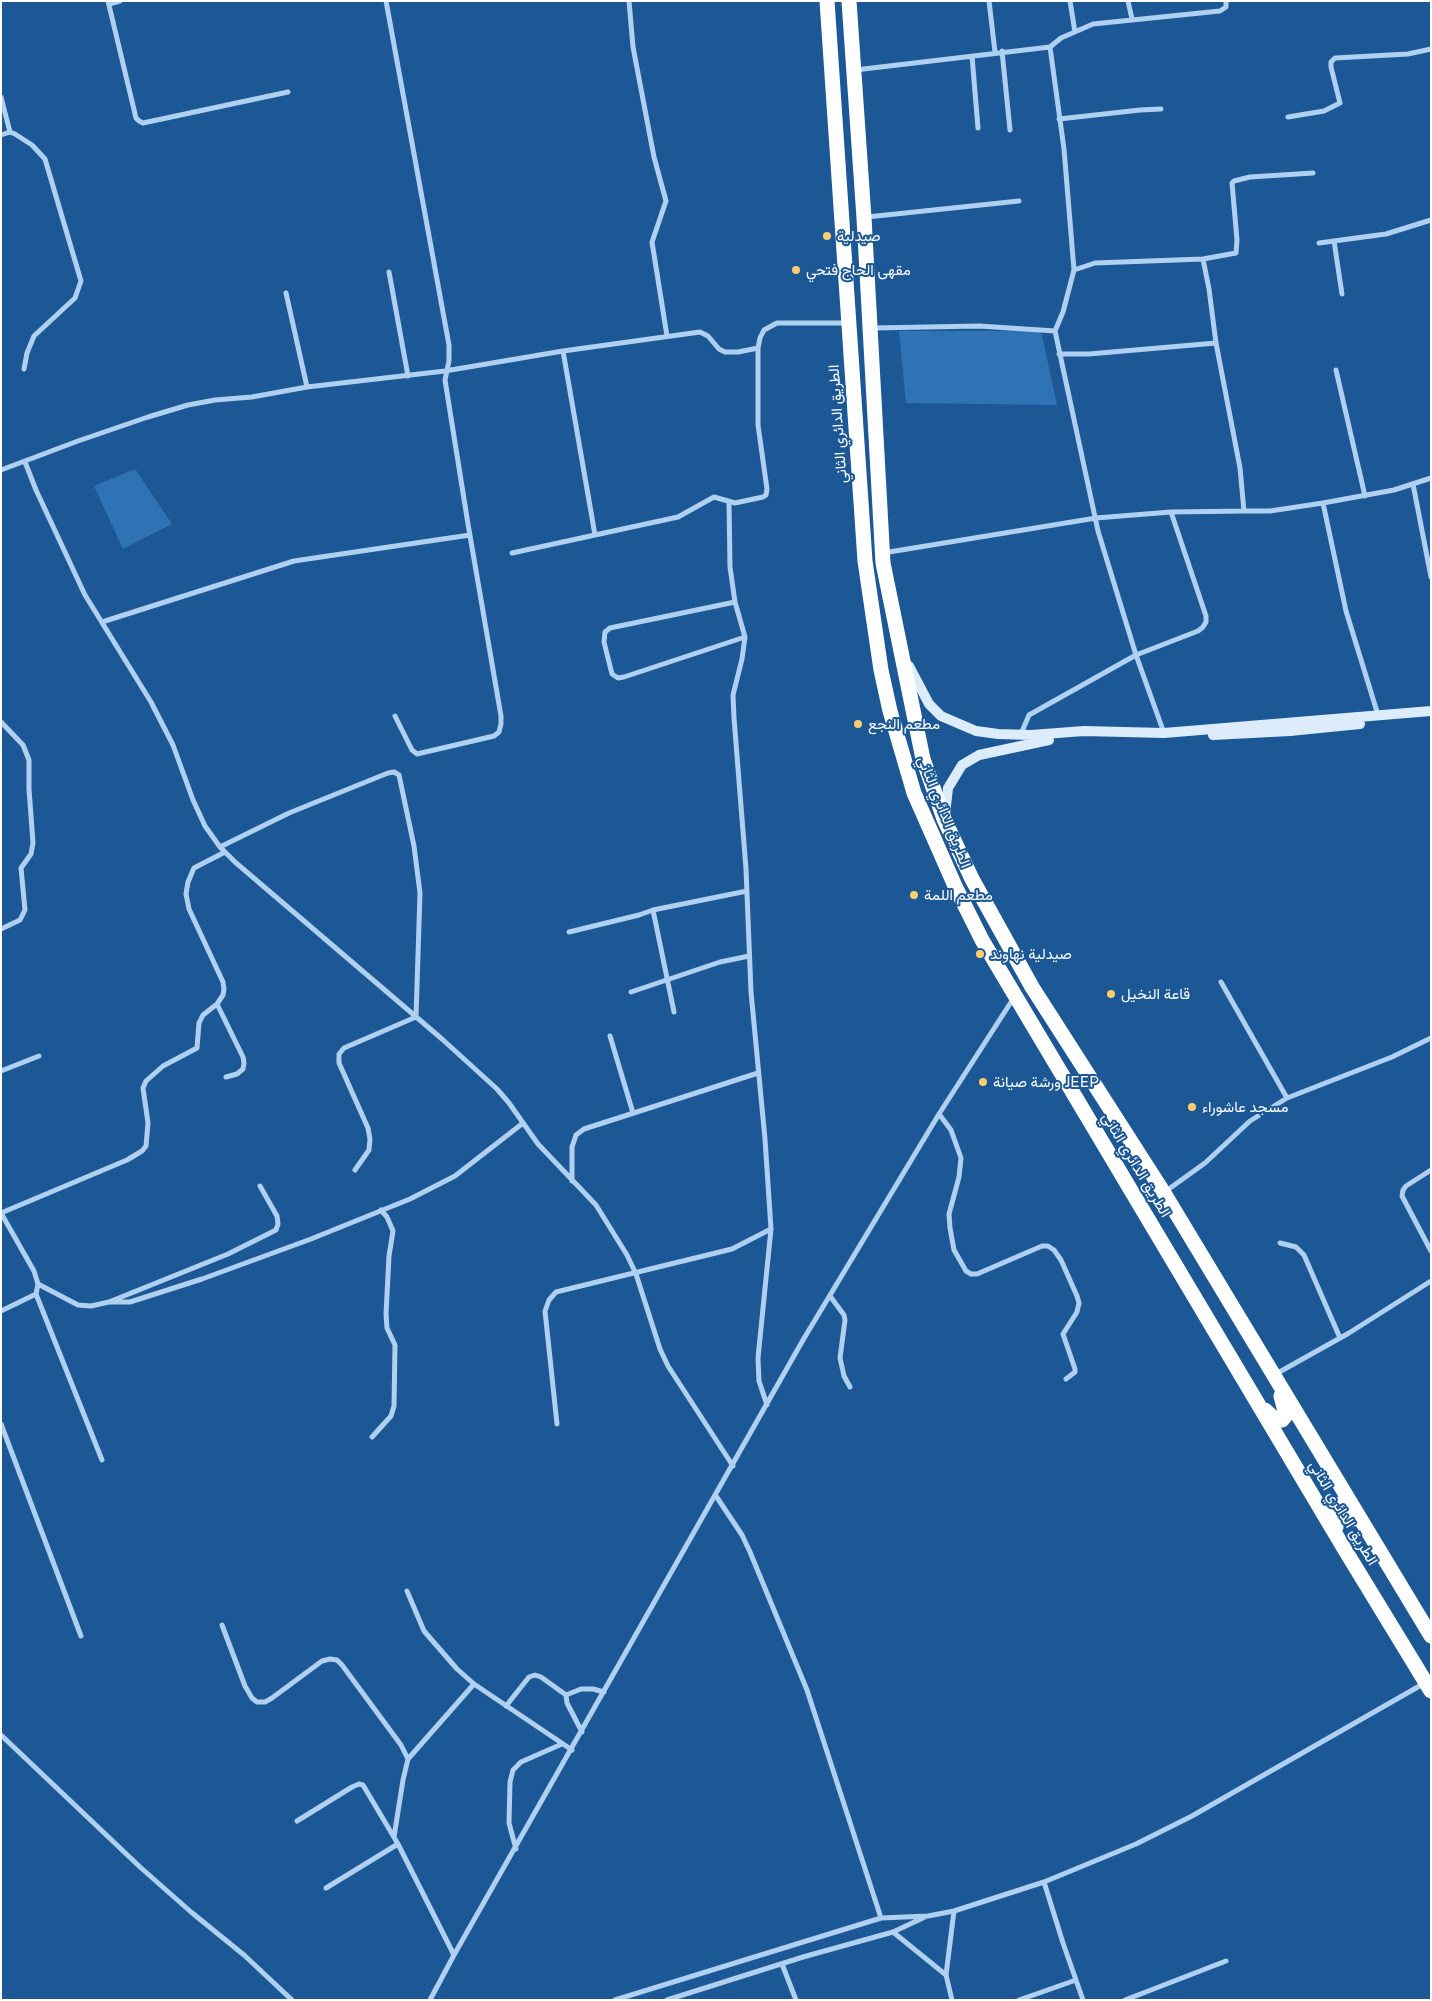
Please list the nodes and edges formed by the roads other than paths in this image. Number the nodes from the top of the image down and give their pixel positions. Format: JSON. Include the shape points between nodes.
{"nodes":[{"id":1,"x":120,"y":1,"type":"edge"},
{"id":2,"x":386,"y":1,"type":"edge"},
{"id":3,"x":629,"y":1,"type":"edge"},
{"id":4,"x":827,"y":1,"type":"edge"},
{"id":5,"x":849,"y":1,"type":"edge"},
{"id":6,"x":989,"y":1,"type":"edge"},
{"id":7,"x":1070,"y":1,"type":"edge"},
{"id":8,"x":1128,"y":1,"type":"edge"},
{"id":9,"x":1226,"y":1,"type":"edge"},
{"id":10,"x":108,"y":2,"type":"edge"},
{"id":11,"x":1132,"y":19,"type":"junction"},
{"id":12,"x":1075,"y":32,"type":"junction"},
{"id":13,"x":1050,"y":47,"type":"junction"},
{"id":14,"x":1431,"y":49,"type":"edge"},
{"id":15,"x":995,"y":52,"type":"junction"},
{"id":16,"x":1002,"y":52,"type":"junction"},
{"id":17,"x":972,"y":56,"type":"junction"},
{"id":18,"x":854,"y":70,"type":"junction"},
{"id":19,"x":288,"y":92,"type":"dead end"},
{"id":20,"x":1,"y":98,"type":"edge"},
{"id":21,"x":1161,"y":109,"type":"dead end"},
{"id":22,"x":1288,"y":117,"type":"dead end"},
{"id":23,"x":1059,"y":119,"type":"junction"},
{"id":24,"x":978,"y":128,"type":"dead end"},
{"id":25,"x":1010,"y":130,"type":"dead end"},
{"id":26,"x":10,"y":132,"type":"junction"},
{"id":27,"x":1,"y":135,"type":"edge"},
{"id":28,"x":1313,"y":173,"type":"dead end"},
{"id":29,"x":1019,"y":201,"type":"dead end"},
{"id":30,"x":864,"y":218,"type":"junction"},
{"id":31,"x":1431,"y":220,"type":"edge"},
{"id":32,"x":1334,"y":241,"type":"junction"},
{"id":33,"x":1319,"y":243,"type":"dead end"},
{"id":34,"x":1203,"y":259,"type":"junction"},
{"id":35,"x":1074,"y":270,"type":"junction"},
{"id":36,"x":389,"y":272,"type":"dead end"},
{"id":37,"x":286,"y":292,"type":"dead end"},
{"id":38,"x":1342,"y":294,"type":"dead end"},
{"id":39,"x":848,"y":323,"type":"junction"},
{"id":40,"x":870,"y":328,"type":"junction"},
{"id":41,"x":1055,"y":331,"type":"junction"},
{"id":42,"x":667,"y":336,"type":"junction"},
{"id":43,"x":1216,"y":343,"type":"junction"},
{"id":44,"x":758,"y":348,"type":"junction"},
{"id":45,"x":562,"y":351,"type":"junction"},
{"id":46,"x":1059,"y":354,"type":"junction"},
{"id":47,"x":24,"y":369,"type":"dead end"},
{"id":48,"x":1336,"y":370,"type":"dead end"},
{"id":49,"x":446,"y":371,"type":"junction"},
{"id":50,"x":408,"y":376,"type":"junction"},
{"id":51,"x":307,"y":387,"type":"junction"},
{"id":52,"x":25,"y":462,"type":"junction"},
{"id":53,"x":1,"y":470,"type":"edge"},
{"id":54,"x":1431,"y":478,"type":"edge"},
{"id":55,"x":1413,"y":484,"type":"junction"},
{"id":56,"x":1365,"y":496,"type":"junction"},
{"id":57,"x":729,"y":502,"type":"junction"},
{"id":58,"x":1322,"y":503,"type":"junction"},
{"id":59,"x":1244,"y":511,"type":"junction"},
{"id":60,"x":1171,"y":512,"type":"junction"},
{"id":61,"x":1096,"y":518,"type":"junction"},
{"id":62,"x":470,"y":535,"type":"junction"},
{"id":63,"x":595,"y":535,"type":"junction"},
{"id":64,"x":512,"y":553,"type":"dead end"},
{"id":65,"x":883,"y":553,"type":"junction"},
{"id":66,"x":1431,"y":577,"type":"edge"},
{"id":67,"x":735,"y":602,"type":"junction"},
{"id":68,"x":102,"y":622,"type":"junction"},
{"id":69,"x":745,"y":637,"type":"junction"},
{"id":70,"x":900,"y":641,"type":"junction"},
{"id":71,"x":1136,"y":656,"type":"junction"},
{"id":72,"x":1431,"y":711,"type":"edge"},
{"id":73,"x":395,"y":716,"type":"dead end"},
{"id":74,"x":1378,"y":716,"type":"junction"},
{"id":75,"x":1431,"y":717,"type":"edge"},
{"id":76,"x":1,"y":722,"type":"edge"},
{"id":77,"x":1164,"y":733,"type":"junction"},
{"id":78,"x":1021,"y":735,"type":"junction"},
{"id":79,"x":944,"y":819,"type":"junction"},
{"id":80,"x":220,"y":847,"type":"junction"},
{"id":81,"x":225,"y":852,"type":"junction"},
{"id":82,"x":747,"y":891,"type":"junction"},
{"id":83,"x":653,"y":910,"type":"junction"},
{"id":84,"x":1,"y":929,"type":"edge"},
{"id":85,"x":569,"y":932,"type":"dead end"},
{"id":86,"x":749,"y":956,"type":"junction"},
{"id":87,"x":666,"y":980,"type":"junction"},
{"id":88,"x":1221,"y":982,"type":"dead end"},
{"id":89,"x":631,"y":992,"type":"dead end"},
{"id":90,"x":1015,"y":997,"type":"junction"},
{"id":91,"x":217,"y":1004,"type":"junction"},
{"id":92,"x":674,"y":1012,"type":"dead end"},
{"id":93,"x":416,"y":1017,"type":"junction"},
{"id":94,"x":610,"y":1036,"type":"dead end"},
{"id":95,"x":1431,"y":1038,"type":"edge"},
{"id":96,"x":39,"y":1056,"type":"dead end"},
{"id":97,"x":1,"y":1071,"type":"edge"},
{"id":98,"x":758,"y":1074,"type":"junction"},
{"id":99,"x":226,"y":1078,"type":"dead end"},
{"id":100,"x":1287,"y":1098,"type":"junction"},
{"id":101,"x":633,"y":1114,"type":"junction"},
{"id":102,"x":938,"y":1114,"type":"junction"},
{"id":103,"x":523,"y":1123,"type":"junction"},
{"id":104,"x":355,"y":1170,"type":"dead end"},
{"id":105,"x":1431,"y":1170,"type":"edge"},
{"id":106,"x":572,"y":1181,"type":"junction"},
{"id":107,"x":260,"y":1186,"type":"dead end"},
{"id":108,"x":1164,"y":1193,"type":"junction"},
{"id":109,"x":381,"y":1210,"type":"junction"},
{"id":110,"x":1,"y":1213,"type":"edge"},
{"id":111,"x":771,"y":1229,"type":"junction"},
{"id":112,"x":1280,"y":1243,"type":"dead end"},
{"id":113,"x":1431,"y":1251,"type":"edge"},
{"id":114,"x":636,"y":1274,"type":"junction"},
{"id":115,"x":1431,"y":1281,"type":"edge"},
{"id":116,"x":38,"y":1284,"type":"junction"},
{"id":117,"x":36,"y":1294,"type":"junction"},
{"id":118,"x":830,"y":1296,"type":"junction"},
{"id":119,"x":109,"y":1302,"type":"junction"},
{"id":120,"x":1,"y":1311,"type":"edge"},
{"id":121,"x":1340,"y":1338,"type":"junction"},
{"id":122,"x":1274,"y":1375,"type":"junction"},
{"id":123,"x":1066,"y":1379,"type":"dead end"},
{"id":124,"x":850,"y":1387,"type":"dead end"},
{"id":125,"x":1256,"y":1399,"type":"junction"},
{"id":126,"x":767,"y":1405,"type":"junction"},
{"id":127,"x":1,"y":1424,"type":"edge"},
{"id":128,"x":557,"y":1424,"type":"dead end"},
{"id":129,"x":372,"y":1437,"type":"dead end"},
{"id":130,"x":102,"y":1460,"type":"dead end"},
{"id":131,"x":733,"y":1466,"type":"junction"},
{"id":132,"x":716,"y":1496,"type":"junction"},
{"id":133,"x":1345,"y":1550,"type":"junction"},
{"id":134,"x":407,"y":1591,"type":"dead end"},
{"id":135,"x":222,"y":1626,"type":"dead end"},
{"id":136,"x":81,"y":1636,"type":"dead end"},
{"id":137,"x":1431,"y":1636,"type":"edge"},
{"id":138,"x":1431,"y":1640,"type":"edge"},
{"id":139,"x":474,"y":1684,"type":"junction"},
{"id":140,"x":1428,"y":1686,"type":"edge"},
{"id":141,"x":604,"y":1692,"type":"junction"},
{"id":142,"x":566,"y":1695,"type":"junction"},
{"id":143,"x":506,"y":1706,"type":"junction"},
{"id":144,"x":582,"y":1732,"type":"junction"},
{"id":145,"x":1,"y":1735,"type":"edge"},
{"id":146,"x":562,"y":1744,"type":"junction"},
{"id":147,"x":572,"y":1750,"type":"junction"},
{"id":148,"x":408,"y":1760,"type":"junction"},
{"id":149,"x":297,"y":1821,"type":"dead end"},
{"id":150,"x":394,"y":1837,"type":"junction"},
{"id":151,"x":398,"y":1844,"type":"junction"},
{"id":152,"x":516,"y":1849,"type":"junction"},
{"id":153,"x":1044,"y":1882,"type":"junction"},
{"id":154,"x":326,"y":1888,"type":"dead end"},
{"id":155,"x":954,"y":1911,"type":"junction"},
{"id":156,"x":928,"y":1916,"type":"junction"},
{"id":157,"x":881,"y":1918,"type":"junction"},
{"id":158,"x":893,"y":1932,"type":"junction"},
{"id":159,"x":454,"y":1955,"type":"junction"},
{"id":160,"x":1226,"y":1961,"type":"dead end"},
{"id":161,"x":782,"y":1964,"type":"junction"},
{"id":162,"x":946,"y":1975,"type":"junction"},
{"id":163,"x":1076,"y":1980,"type":"junction"},
{"id":164,"x":292,"y":2000,"type":"edge"},
{"id":165,"x":430,"y":2000,"type":"edge"},
{"id":166,"x":615,"y":2000,"type":"edge"},
{"id":167,"x":667,"y":2000,"type":"edge"},
{"id":168,"x":796,"y":2000,"type":"edge"},
{"id":169,"x":952,"y":2000,"type":"edge"},
{"id":170,"x":1019,"y":2000,"type":"edge"},
{"id":171,"x":1083,"y":2000,"type":"edge"},
{"id":172,"x":1124,"y":2000,"type":"edge"}],
"edges":[{"from":1,"to":10,"type":"street"},
{"from":2,"to":49,"type":"street","via":[[449,345]]},
{"from":3,"to":42,"type":"street","via":[[654,157],[666,201],[652,242]]},
{"from":4,"to":39,"type":"highway","name":"الطريق الدائري الثاني"},
{"from":5,"to":18,"type":"highway","name":"الطريق الدائري الثاني"},
{"from":6,"to":15,"type":"street"},
{"from":7,"to":12,"type":"street"},
{"from":8,"to":11,"type":"street"},
{"from":9,"to":11,"type":"street","via":[[1226,7],[1220,11]]},
{"from":10,"to":19,"type":"street","via":[[139,121],[143,123]]},
{"from":11,"to":12,"type":"street","via":[[1102,22]]},
{"from":12,"to":13,"type":"street"},
{"from":13,"to":16,"type":"street"},
{"from":13,"to":23,"type":"street"},
{"from":14,"to":22,"type":"street","via":[[1408,54],[1335,58],[1330,62],[1340,103],[1324,111]]},
{"from":15,"to":16,"type":"street"},
{"from":15,"to":17,"type":"street"},
{"from":16,"to":25,"type":"street"},
{"from":17,"to":18,"type":"street"},
{"from":17,"to":24,"type":"street"},
{"from":18,"to":30,"type":"highway","name":"الطريق الدائري الثاني"},
{"from":20,"to":26,"type":"street"},
{"from":21,"to":23,"type":"street"},
{"from":23,"to":35,"type":"street"},
{"from":26,"to":27,"type":"street"},
{"from":26,"to":47,"type":"street","via":[[32,145],[45,159],[81,281],[75,298],[34,336]]},
{"from":28,"to":34,"type":"street","via":[[1234,181],[1231,186],[1237,251]]},
{"from":29,"to":30,"type":"street"},
{"from":30,"to":40,"type":"highway","name":"الطريق الدائري الثاني"},
{"from":31,"to":32,"type":"street","via":[[1386,234]]},
{"from":32,"to":33,"type":"street"},
{"from":32,"to":38,"type":"street"},
{"from":34,"to":35,"type":"street","via":[[1095,262]]},
{"from":34,"to":43,"type":"street"},
{"from":35,"to":41,"type":"street"},
{"from":36,"to":50,"type":"street"},
{"from":37,"to":51,"type":"street"},
{"from":39,"to":44,"type":"street","via":[[777,324],[764,330]]},
{"from":39,"to":90,"type":"highway","name":"الطريق الدائري الثاني","via":[[865,561],[890,711],[914,793],[934,842],[982,940]]},
{"from":40,"to":41,"type":"street","via":[[979,326]]},
{"from":40,"to":65,"type":"highway","name":"الطريق الدائري الثاني"},
{"from":41,"to":46,"type":"street"},
{"from":42,"to":44,"type":"street","via":[[700,332],[725,352]]},
{"from":42,"to":45,"type":"street"},
{"from":43,"to":46,"type":"street","via":[[1095,354]]},
{"from":43,"to":59,"type":"street","via":[[1240,468]]},
{"from":44,"to":57,"type":"street","via":[[758,425],[767,490],[763,497]]},
{"from":45,"to":49,"type":"street"},
{"from":45,"to":63,"type":"street"},
{"from":46,"to":61,"type":"street"},
{"from":48,"to":56,"type":"street"},
{"from":49,"to":50,"type":"street"},
{"from":49,"to":62,"type":"street"},
{"from":50,"to":51,"type":"street"},
{"from":51,"to":52,"type":"street","via":[[188,405]]},
{"from":52,"to":53,"type":"street"},
{"from":52,"to":68,"type":"street","via":[[86,595]]},
{"from":54,"to":55,"type":"street"},
{"from":55,"to":56,"type":"street"},
{"from":55,"to":66,"type":"street"},
{"from":56,"to":58,"type":"street"},
{"from":57,"to":63,"type":"street","via":[[714,497],[678,517]]},
{"from":57,"to":67,"type":"street","via":[[730,567]]},
{"from":58,"to":59,"type":"street","via":[[1270,511]]},
{"from":58,"to":74,"type":"street","via":[[1346,611]]},
{"from":59,"to":60,"type":"street"},
{"from":60,"to":61,"type":"street"},
{"from":60,"to":71,"type":"street","via":[[1206,622],[1198,631]]},
{"from":61,"to":65,"type":"street"},
{"from":61,"to":71,"type":"street"},
{"from":62,"to":68,"type":"street","via":[[294,561]]},
{"from":62,"to":73,"type":"street","via":[[501,716],[499,732],[494,736],[417,754]]},
{"from":63,"to":64,"type":"street"},
{"from":65,"to":70,"type":"highway","name":"الطريق الدائري الثاني"},
{"from":67,"to":69,"type":"street"},
{"from":67,"to":69,"type":"street","via":[[610,628],[605,632],[604,642],[612,674],[624,677]]},
{"from":68,"to":80,"type":"street","via":[[164,728],[192,800]]},
{"from":69,"to":82,"type":"street","via":[[733,695]]},
{"from":70,"to":78,"type":"street","via":[[912,675],[929,704],[941,716],[976,731]]},
{"from":70,"to":79,"type":"highway","name":"الطريق الدائري الثاني","via":[[923,759]]},
{"from":71,"to":77,"type":"street"},
{"from":71,"to":78,"type":"street","via":[[1029,716]]},
{"from":72,"to":74,"type":"street"},
{"from":74,"to":77,"type":"street"},
{"from":75,"to":79,"type":"street","via":[[1290,731],[1033,742],[979,754],[962,765],[948,788]]},
{"from":76,"to":84,"type":"street","via":[[23,745],[29,760],[33,843],[31,854],[21,868],[25,910],[20,920]]},
{"from":77,"to":78,"type":"street","via":[[1084,731]]},
{"from":79,"to":108,"type":"highway","name":"الطريق الدائري الثاني","via":[[1017,962]]},
{"from":80,"to":81,"type":"street"},
{"from":80,"to":93,"type":"street","via":[[388,773],[400,775],[420,893]]},
{"from":81,"to":91,"type":"street","via":[[194,868],[186,894],[189,909],[223,982],[223,995]]},
{"from":81,"to":93,"type":"street"},
{"from":82,"to":83,"type":"street"},
{"from":82,"to":86,"type":"street"},
{"from":83,"to":85,"type":"street"},
{"from":83,"to":87,"type":"street"},
{"from":86,"to":87,"type":"street"},
{"from":86,"to":98,"type":"street"},
{"from":87,"to":89,"type":"street"},
{"from":87,"to":92,"type":"street"},
{"from":88,"to":100,"type":"street"},
{"from":90,"to":102,"type":"street"},
{"from":90,"to":125,"type":"highway","name":"الطريق الدائري الثاني"},
{"from":91,"to":99,"type":"street","via":[[244,1063],[243,1069]]},
{"from":91,"to":110,"type":"street","via":[[199,1023],[197,1048],[163,1066],[146,1081],[143,1088],[148,1132],[142,1151]]},
{"from":93,"to":103,"type":"street","via":[[497,1089]]},
{"from":93,"to":104,"type":"street","via":[[344,1048],[339,1054],[339,1063],[370,1139],[369,1150]]},
{"from":94,"to":101,"type":"street"},
{"from":95,"to":100,"type":"street"},
{"from":96,"to":97,"type":"street"},
{"from":98,"to":101,"type":"street"},
{"from":98,"to":111,"type":"street"},
{"from":100,"to":108,"type":"street","via":[[1250,1121],[1205,1164]]},
{"from":101,"to":106,"type":"street","via":[[584,1129],[576,1135],[572,1147]]},
{"from":102,"to":118,"type":"street"},
{"from":102,"to":123,"type":"street","via":[[951,1130],[961,1158],[949,1214],[954,1250],[966,1271],[977,1274],[1042,1246],[1054,1250],[1061,1260],[1079,1303],[1063,1334],[1075,1369]]},
{"from":103,"to":106,"type":"street"},
{"from":103,"to":109,"type":"street","via":[[455,1176]]},
{"from":105,"to":113,"type":"street","via":[[1406,1186],[1402,1196]]},
{"from":106,"to":114,"type":"street","via":[[596,1205]]},
{"from":107,"to":119,"type":"street","via":[[277,1216],[276,1230],[228,1254]]},
{"from":108,"to":122,"type":"highway","name":"الطريق الدائري الثاني"},
{"from":109,"to":119,"type":"street","via":[[202,1279],[130,1302]]},
{"from":109,"to":129,"type":"street","via":[[388,1216],[393,1231],[386,1314],[387,1328],[395,1345],[394,1406],[391,1416]]},
{"from":110,"to":116,"type":"street","via":[[34,1270]]},
{"from":111,"to":114,"type":"street","via":[[732,1249]]},
{"from":111,"to":126,"type":"street","via":[[758,1358],[759,1381]]},
{"from":112,"to":121,"type":"street","via":[[1296,1247],[1304,1255]]},
{"from":114,"to":128,"type":"street","via":[[556,1292],[549,1300],[545,1311]]},
{"from":114,"to":131,"type":"street","via":[[668,1366]]},
{"from":115,"to":121,"type":"street"},
{"from":116,"to":117,"type":"street"},
{"from":116,"to":119,"type":"street","via":[[78,1305]]},
{"from":117,"to":120,"type":"street"},
{"from":117,"to":130,"type":"street"},
{"from":118,"to":124,"type":"street","via":[[844,1315],[840,1358]]},
{"from":118,"to":126,"type":"street"},
{"from":121,"to":122,"type":"street"},
{"from":122,"to":125,"type":"highway","via":[[1286,1415],[1277,1420]]},
{"from":122,"to":137,"type":"highway","name":"الطريق الدائري الثاني"},
{"from":125,"to":133,"type":"highway","name":"الطريق الدائري الثاني"},
{"from":126,"to":131,"type":"street"},
{"from":127,"to":136,"type":"street"},
{"from":131,"to":132,"type":"street"},
{"from":132,"to":141,"type":"street"},
{"from":132,"to":157,"type":"street","via":[[750,1552],[807,1690]]},
{"from":133,"to":138,"type":"highway","via":[[1332,1514],[1332,1506],[1340,1504],[1354,1520]]},
{"from":133,"to":140,"type":"highway","name":"الطريق الدائري الثاني"},
{"from":134,"to":139,"type":"street","via":[[424,1631]]},
{"from":135,"to":148,"type":"street","via":[[244,1686],[257,1702],[272,1698],[322,1661],[337,1660],[401,1745]]},
{"from":139,"to":143,"type":"street"},
{"from":139,"to":148,"type":"street"},
{"from":140,"to":153,"type":"street","via":[[1192,1816],[1136,1844]]},
{"from":141,"to":142,"type":"street","via":[[581,1689]]},
{"from":141,"to":144,"type":"street"},
{"from":142,"to":143,"type":"street","via":[[535,1675],[529,1677]]},
{"from":142,"to":144,"type":"street"},
{"from":143,"to":146,"type":"street"},
{"from":144,"to":147,"type":"street"},
{"from":145,"to":164,"type":"street","via":[[140,1867]]},
{"from":146,"to":147,"type":"street"},
{"from":146,"to":152,"type":"street","via":[[521,1762],[513,1770],[508,1801],[509,1823]]},
{"from":147,"to":152,"type":"street"},
{"from":148,"to":150,"type":"street"},
{"from":149,"to":150,"type":"street","via":[[359,1784],[364,1785]]},
{"from":150,"to":151,"type":"street"},
{"from":151,"to":154,"type":"street"},
{"from":151,"to":159,"type":"street"},
{"from":152,"to":159,"type":"street"},
{"from":153,"to":155,"type":"street"},
{"from":153,"to":163,"type":"street"},
{"from":155,"to":156,"type":"street"},
{"from":155,"to":162,"type":"street"},
{"from":156,"to":157,"type":"street"},
{"from":156,"to":158,"type":"street"},
{"from":157,"to":166,"type":"street"},
{"from":158,"to":161,"type":"street"},
{"from":158,"to":162,"type":"street"},
{"from":159,"to":165,"type":"street"},
{"from":160,"to":172,"type":"street"},
{"from":161,"to":167,"type":"street"},
{"from":161,"to":168,"type":"street"},
{"from":162,"to":169,"type":"street"},
{"from":163,"to":170,"type":"street"},
{"from":163,"to":171,"type":"street"}]}
